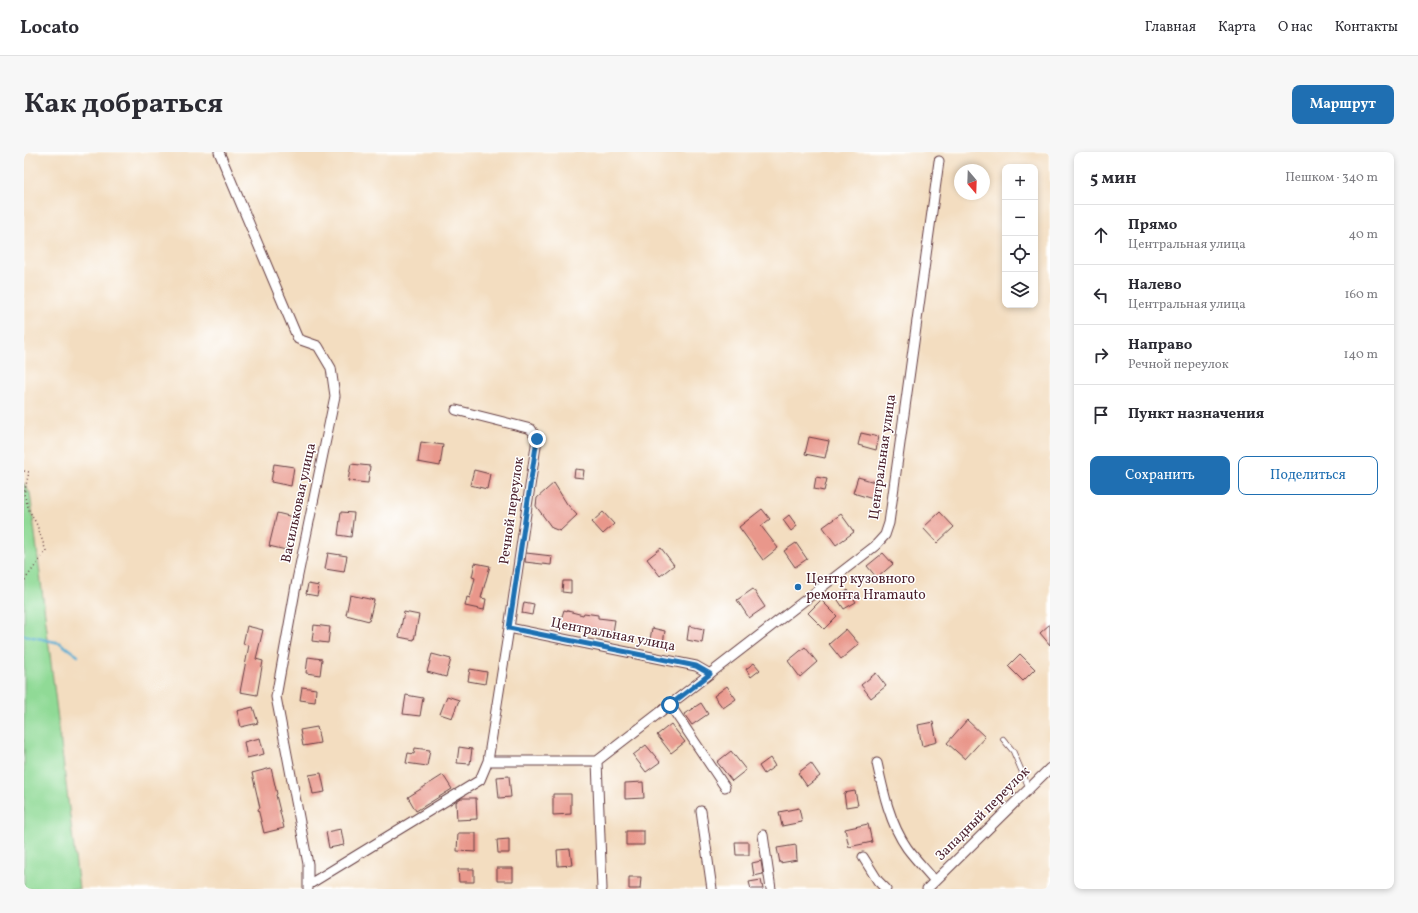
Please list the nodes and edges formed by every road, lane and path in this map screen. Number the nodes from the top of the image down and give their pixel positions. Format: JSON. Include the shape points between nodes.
{"nodes":[{"id":1,"x":219,"y":152,"type":"edge"},
{"id":2,"x":939,"y":161,"type":"dead end"},
{"id":3,"x":456,"y":410,"type":"dead end"},
{"id":4,"x":24,"y":471,"type":"edge"},
{"id":5,"x":24,"y":581,"type":"edge"},
{"id":6,"x":509,"y":628,"type":"junction"},
{"id":7,"x":710,"y":674,"type":"junction"},
{"id":8,"x":670,"y":705,"type":"junction"},
{"id":9,"x":1003,"y":739,"type":"dead end"},
{"id":10,"x":488,"y":761,"type":"junction"},
{"id":11,"x":597,"y":761,"type":"junction"},
{"id":12,"x":877,"y":763,"type":"dead end"},
{"id":13,"x":1050,"y":768,"type":"edge"},
{"id":14,"x":725,"y":787,"type":"dead end"},
{"id":15,"x":1029,"y":788,"type":"junction"},
{"id":16,"x":701,"y":811,"type":"dead end"},
{"id":17,"x":763,"y":835,"type":"dead end"},
{"id":18,"x":863,"y":857,"type":"dead end"},
{"id":19,"x":935,"y":881,"type":"junction"},
{"id":20,"x":308,"y":887,"type":"edge"},
{"id":21,"x":602,"y":889,"type":"edge"},
{"id":22,"x":712,"y":889,"type":"edge"},
{"id":23,"x":772,"y":889,"type":"edge"},
{"id":24,"x":886,"y":889,"type":"edge"},
{"id":25,"x":927,"y":889,"type":"edge"}],
"edges":[{"from":1,"to":20,"type":"street","name":"Васильковая улица","via":[[298,339],[318,346],[331,368],[335,396],[276,697],[308,864]]},
{"from":2,"to":7,"type":"street","name":"Центральная улица","via":[[885,535],[875,546]]},
{"from":3,"to":6,"type":"street","name":"Речной переулок","via":[[531,429],[537,439]]},
{"from":4,"to":5,"type":"path","via":[[29,472],[24,494],[46,551]]},
{"from":6,"to":7,"type":"street","name":"Центральная улица","via":[[696,666]]},
{"from":6,"to":10,"type":"street","name":"Речной переулок"},
{"from":7,"to":8,"type":"street","name":"Центральная улица"},
{"from":8,"to":11,"type":"street","name":"Центральная улица"},
{"from":8,"to":14,"type":"street"},
{"from":9,"to":15,"type":"lane","via":[[1013,751]]},
{"from":10,"to":11,"type":"street"},
{"from":10,"to":20,"type":"street","name":"Речной переулок","via":[[480,780]]},
{"from":11,"to":21,"type":"street"},
{"from":12,"to":19,"type":"street","name":"Западный переулок","via":[[884,794],[903,841]]},
{"from":13,"to":15,"type":"street","name":"Западный переулок"},
{"from":15,"to":19,"type":"street","name":"Западный переулок"},
{"from":16,"to":22,"type":"street"},
{"from":17,"to":23,"type":"street"},
{"from":18,"to":24,"type":"street"},
{"from":19,"to":25,"type":"street","name":"Западный переулок"}]}
